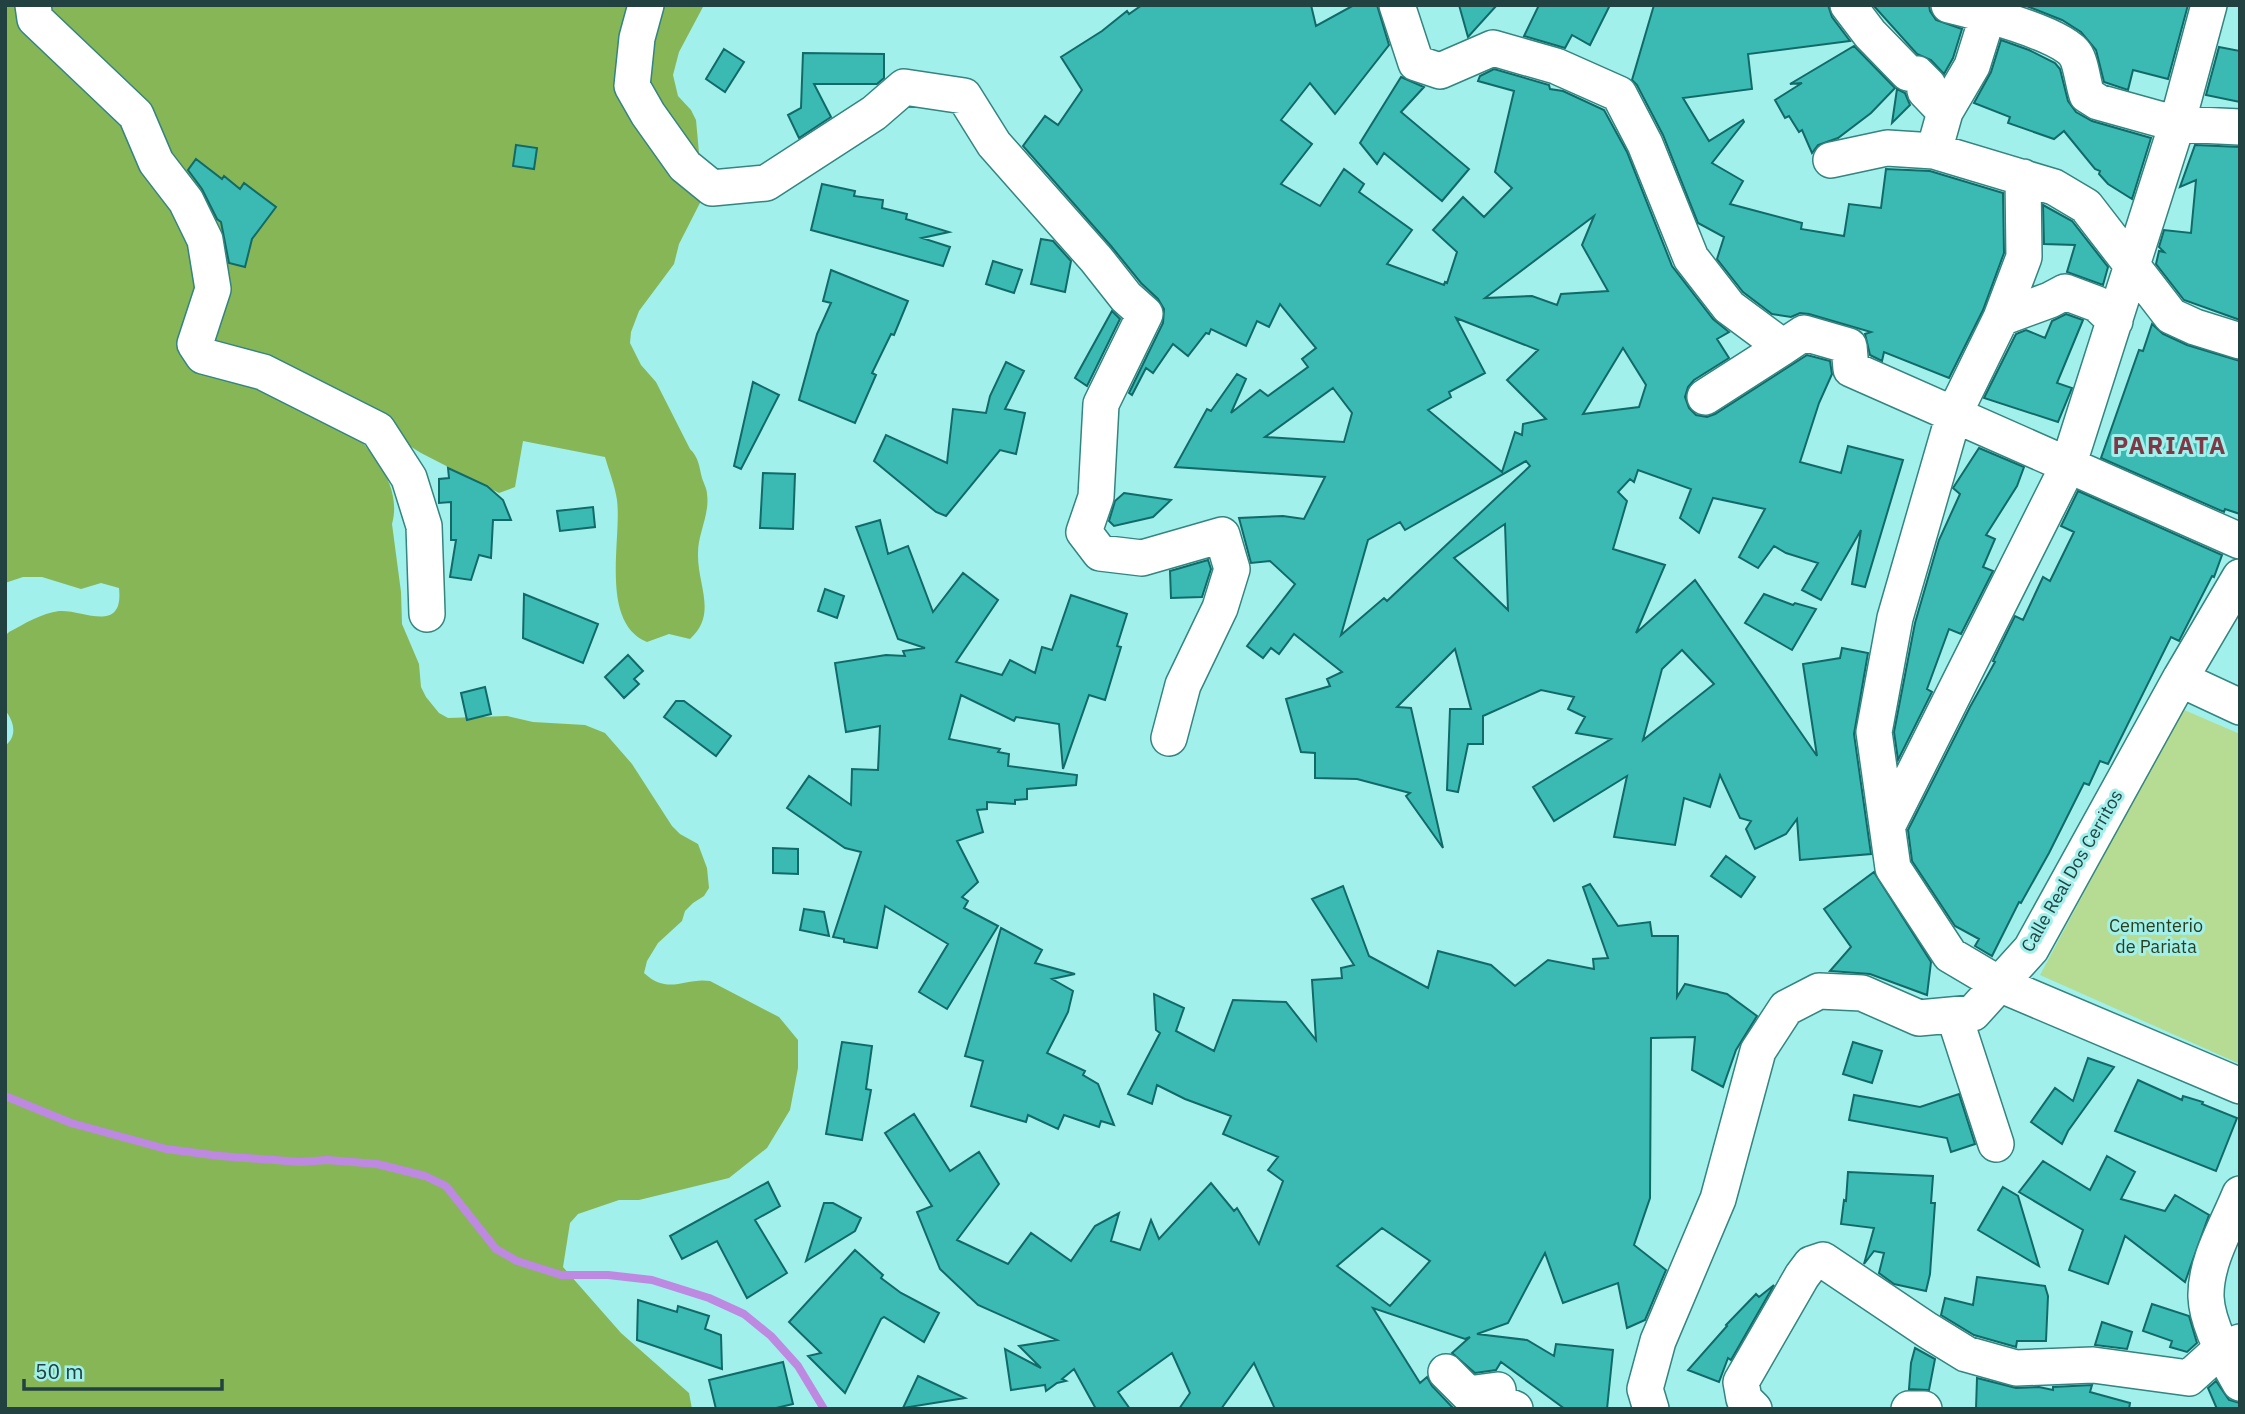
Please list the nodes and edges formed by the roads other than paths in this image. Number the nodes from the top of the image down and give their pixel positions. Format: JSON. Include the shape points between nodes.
{"nodes":[{"id":1,"x":33,"y":5,"type":"edge"},
{"id":2,"x":646,"y":5,"type":"edge"},
{"id":3,"x":1397,"y":5,"type":"edge"},
{"id":4,"x":1848,"y":5,"type":"edge"},
{"id":5,"x":1949,"y":5,"type":"edge"},
{"id":6,"x":2209,"y":5,"type":"edge"},
{"id":7,"x":1989,"y":10,"type":"edge"},
{"id":8,"x":1945,"y":112,"type":"junction"},
{"id":9,"x":2177,"y":124,"type":"junction"},
{"id":10,"x":2240,"y":127,"type":"edge"},
{"id":11,"x":1934,"y":151,"type":"junction"},
{"id":12,"x":1831,"y":160,"type":"dead end"},
{"id":13,"x":2023,"y":177,"type":"junction"},
{"id":14,"x":2133,"y":266,"type":"junction"},
{"id":15,"x":2001,"y":318,"type":"junction"},
{"id":16,"x":2115,"y":321,"type":"junction"},
{"id":17,"x":2240,"y":341,"type":"edge"},
{"id":18,"x":1783,"y":347,"type":"junction"},
{"id":19,"x":1705,"y":397,"type":"dead end"},
{"id":20,"x":1954,"y":414,"type":"junction"},
{"id":21,"x":2068,"y":466,"type":"junction"},
{"id":22,"x":2240,"y":541,"type":"edge"},
{"id":23,"x":2240,"y":577,"type":"edge"},
{"id":24,"x":427,"y":614,"type":"dead end"},
{"id":25,"x":2180,"y":679,"type":"junction"},
{"id":26,"x":2240,"y":707,"type":"edge"},
{"id":27,"x":1169,"y":738,"type":"dead end"},
{"id":28,"x":1888,"y":825,"type":"junction"},
{"id":29,"x":1999,"y":984,"type":"junction"},
{"id":30,"x":1954,"y":1015,"type":"junction"},
{"id":31,"x":2240,"y":1086,"type":"edge"},
{"id":32,"x":1996,"y":1144,"type":"dead end"},
{"id":33,"x":2240,"y":1194,"type":"edge"},
{"id":34,"x":2230,"y":1346,"type":"edge"},
{"id":35,"x":1446,"y":1372,"type":"dead end"},
{"id":36,"x":2240,"y":1383,"type":"edge"},
{"id":37,"x":1644,"y":1402,"type":"edge"},
{"id":38,"x":1516,"y":1409,"type":"edge"},
{"id":39,"x":1754,"y":1409,"type":"edge"},
{"id":40,"x":1909,"y":1409,"type":"edge"},
{"id":41,"x":1924,"y":1409,"type":"edge"}],
"edges":[{"from":1,"to":24,"type":"street","via":[[35,19],[136,115],[156,162],[201,230],[213,289],[195,344],[203,356],[263,372],[379,430],[410,478],[424,526]]},
{"from":2,"to":27,"type":"street","via":[[632,86],[685,166],[712,188],[766,183],[874,113],[904,87],[964,96],[994,144],[1145,314],[1101,404],[1096,497],[1084,532],[1100,553],[1142,558],[1222,535],[1232,569],[1220,608],[1183,685]]},
{"from":3,"to":18,"type":"street","via":[[1416,63],[1440,71],[1493,48],[1556,66],[1619,94],[1646,144],[1691,258],[1729,307]]},
{"from":4,"to":8,"type":"street","via":[[1898,63],[1927,85],[1925,91]]},
{"from":5,"to":7,"type":"street"},
{"from":6,"to":9,"type":"street"},
{"from":7,"to":8,"type":"street","via":[[1972,66]]},
{"from":7,"to":9,"type":"street","via":[[2063,43],[2075,54],[2087,95],[2098,102]]},
{"from":8,"to":11,"type":"street"},
{"from":9,"to":10,"type":"street"},
{"from":9,"to":14,"type":"street"},
{"from":11,"to":12,"type":"street","via":[[1886,148]]},
{"from":11,"to":13,"type":"street"},
{"from":13,"to":14,"type":"street","via":[[2054,187],[2087,206]]},
{"from":13,"to":15,"type":"street","via":[[2024,257]]},
{"from":14,"to":16,"type":"street"},
{"from":14,"to":17,"type":"street","via":[[2171,316]]},
{"from":15,"to":16,"type":"street","via":[[2065,292],[2097,304]]},
{"from":15,"to":20,"type":"street"},
{"from":16,"to":21,"type":"street"},
{"from":18,"to":19,"type":"street"},
{"from":18,"to":20,"type":"street","via":[[1804,333],[1849,346],[1851,369]]},
{"from":20,"to":21,"type":"street"},
{"from":20,"to":28,"type":"street","via":[[1895,618],[1874,732]]},
{"from":21,"to":22,"type":"street"},
{"from":21,"to":28,"type":"street"},
{"from":23,"to":25,"type":"street","name":"Calle Real Dos Cerritos"},
{"from":25,"to":26,"type":"street"},
{"from":25,"to":29,"type":"street","name":"Calle Real Dos Cerritos","via":[[2031,950]]},
{"from":28,"to":29,"type":"street","via":[[1893,868],[1950,956]]},
{"from":29,"to":30,"type":"street","name":"Calle Real Dos Cerritos","via":[[1973,1013]]},
{"from":29,"to":31,"type":"street"},
{"from":30,"to":32,"type":"street"},
{"from":30,"to":37,"type":"street","name":"Calle Real Dos Cerritos","via":[[1919,1018],[1862,993],[1819,991],[1786,1008],[1758,1051],[1718,1199],[1658,1341]]},
{"from":33,"to":34,"type":"street","via":[[2210,1265],[2206,1298]]},
{"from":34,"to":36,"type":"street"},
{"from":34,"to":39,"type":"street","via":[[2189,1378],[2093,1365],[2017,1368],[1966,1354],[1823,1260],[1811,1264],[1802,1276],[1741,1382],[1744,1399]]},
{"from":35,"to":38,"type":"street","via":[[1468,1394],[1498,1390],[1499,1402]]},
{"from":40,"to":41,"type":"street"}]}
